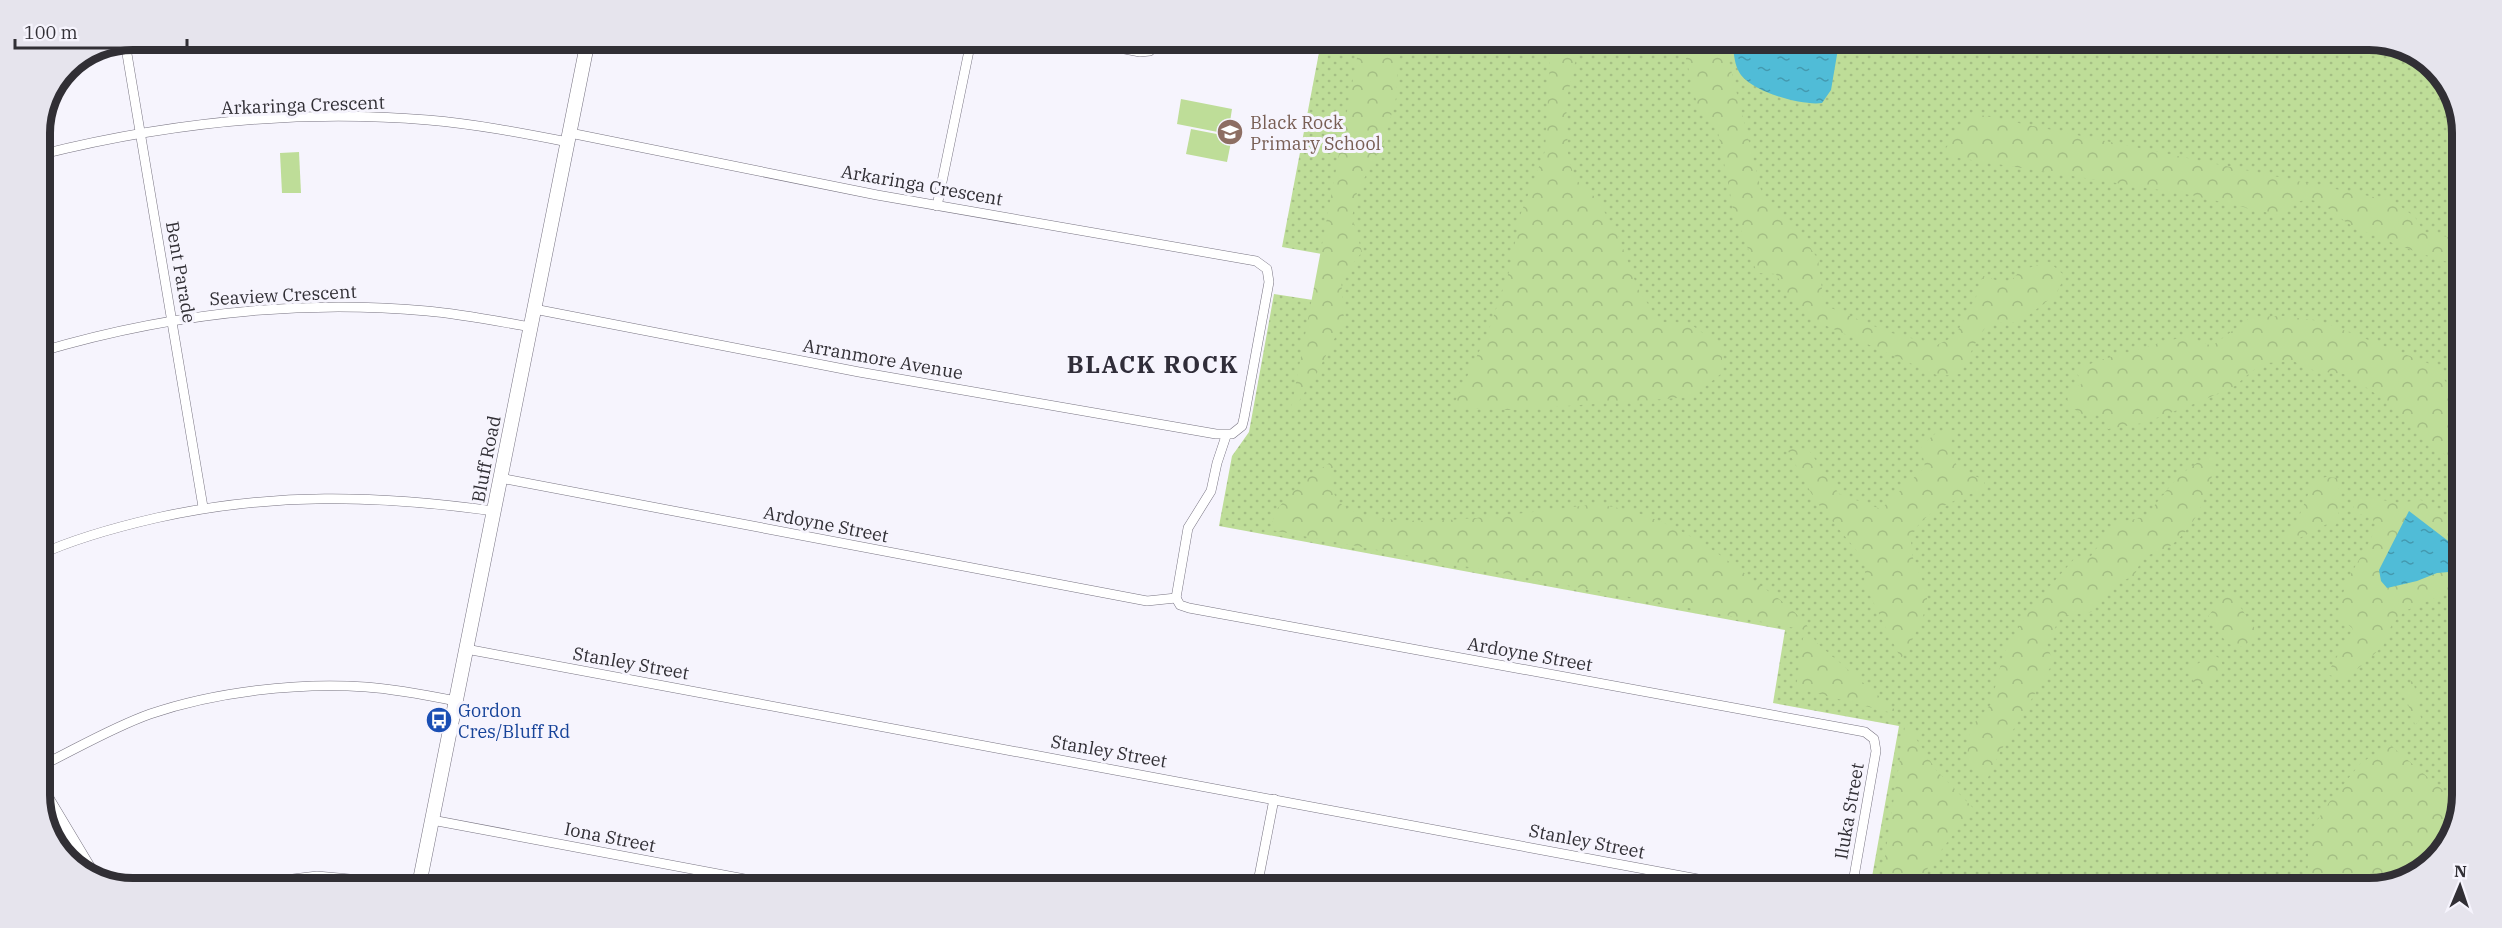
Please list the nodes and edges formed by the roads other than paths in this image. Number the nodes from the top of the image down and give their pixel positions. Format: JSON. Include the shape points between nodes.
{"nodes":[{"id":1,"x":126,"y":50,"type":"edge"},
{"id":2,"x":586,"y":50,"type":"edge"},
{"id":3,"x":969,"y":50,"type":"edge"},
{"id":4,"x":140,"y":132,"type":"junction"},
{"id":5,"x":569,"y":138,"type":"junction"},
{"id":6,"x":50,"y":152,"type":"edge"},
{"id":7,"x":937,"y":206,"type":"junction"},
{"id":8,"x":534,"y":309,"type":"junction"},
{"id":9,"x":172,"y":320,"type":"junction"},
{"id":10,"x":531,"y":327,"type":"junction"},
{"id":11,"x":50,"y":349,"type":"edge"},
{"id":12,"x":1221,"y":435,"type":"junction"},
{"id":13,"x":500,"y":478,"type":"junction"},
{"id":14,"x":203,"y":507,"type":"junction"},
{"id":15,"x":494,"y":511,"type":"junction"},
{"id":16,"x":50,"y":551,"type":"edge"},
{"id":17,"x":1177,"y":601,"type":"junction"},
{"id":18,"x":466,"y":649,"type":"junction"},
{"id":19,"x":456,"y":701,"type":"junction"},
{"id":20,"x":1874,"y":739,"type":"joint"},
{"id":21,"x":50,"y":761,"type":"edge"},
{"id":22,"x":1274,"y":799,"type":"junction"},
{"id":23,"x":51,"y":806,"type":"edge"},
{"id":24,"x":432,"y":820,"type":"junction"},
{"id":25,"x":86,"y":865,"type":"edge"},
{"id":26,"x":301,"y":878,"type":"edge"},
{"id":27,"x":339,"y":878,"type":"edge"},
{"id":28,"x":419,"y":878,"type":"edge"},
{"id":29,"x":740,"y":878,"type":"edge"},
{"id":30,"x":1259,"y":878,"type":"edge"},
{"id":31,"x":1693,"y":878,"type":"edge"},
{"id":32,"x":1854,"y":878,"type":"edge"}],
"edges":[{"from":1,"to":4,"type":"street","name":"Bent Parade"},
{"from":2,"to":5,"type":"main road","name":"Bluff Road"},
{"from":3,"to":7,"type":"street"},
{"from":4,"to":5,"type":"street","name":"Arkaringa Crescent","via":[[254,120],[366,117],[429,120]]},
{"from":4,"to":6,"type":"street","name":"Arkaringa Crescent"},
{"from":4,"to":9,"type":"street","name":"Bent Parade"},
{"from":5,"to":7,"type":"street","name":"Arkaringa Crescent"},
{"from":5,"to":8,"type":"main road","name":"Bluff Road"},
{"from":7,"to":12,"type":"street","name":"Arkaringa Crescent","via":[[1256,261],[1267,269],[1269,282],[1244,418],[1237,431]]},
{"from":8,"to":10,"type":"main road","name":"Bluff Road"},
{"from":8,"to":12,"type":"street","name":"Arranmore Avenue","via":[[870,374]]},
{"from":9,"to":10,"type":"street","name":"Seaview Crescent","via":[[272,308],[361,307],[429,311]]},
{"from":9,"to":11,"type":"street","name":"Seaview Crescent"},
{"from":9,"to":14,"type":"street","name":"Bent Parade"},
{"from":10,"to":13,"type":"main road","name":"Bluff Road"},
{"from":12,"to":17,"type":"street","via":[[1211,491],[1188,528]]},
{"from":13,"to":15,"type":"main road","name":"Bluff Road"},
{"from":13,"to":17,"type":"street","name":"Ardoyne Street","via":[[1160,606]]},
{"from":14,"to":15,"type":"street","via":[[267,499],[333,497]]},
{"from":14,"to":16,"type":"street","via":[[126,525]]},
{"from":15,"to":18,"type":"main road","name":"Bluff Road"},
{"from":17,"to":20,"type":"street","name":"Ardoyne Street","via":[[1189,609],[1865,732]]},
{"from":18,"to":19,"type":"main road","name":"Bluff Road"},
{"from":18,"to":22,"type":"street","name":"Stanley Street"},
{"from":19,"to":21,"type":"street","via":[[365,687],[258,691],[151,714],[105,732]]},
{"from":19,"to":24,"type":"main road","name":"Bluff Road"},
{"from":20,"to":32,"type":"street","name":"Iluka Street","via":[[1876,751]]},
{"from":22,"to":30,"type":"street"},
{"from":22,"to":31,"type":"street","name":"Stanley Street"},
{"from":23,"to":25,"type":"main road"},
{"from":24,"to":28,"type":"main road","name":"Bluff Road"},
{"from":24,"to":29,"type":"street","name":"Iona Street"},
{"from":26,"to":27,"type":"street"}]}
